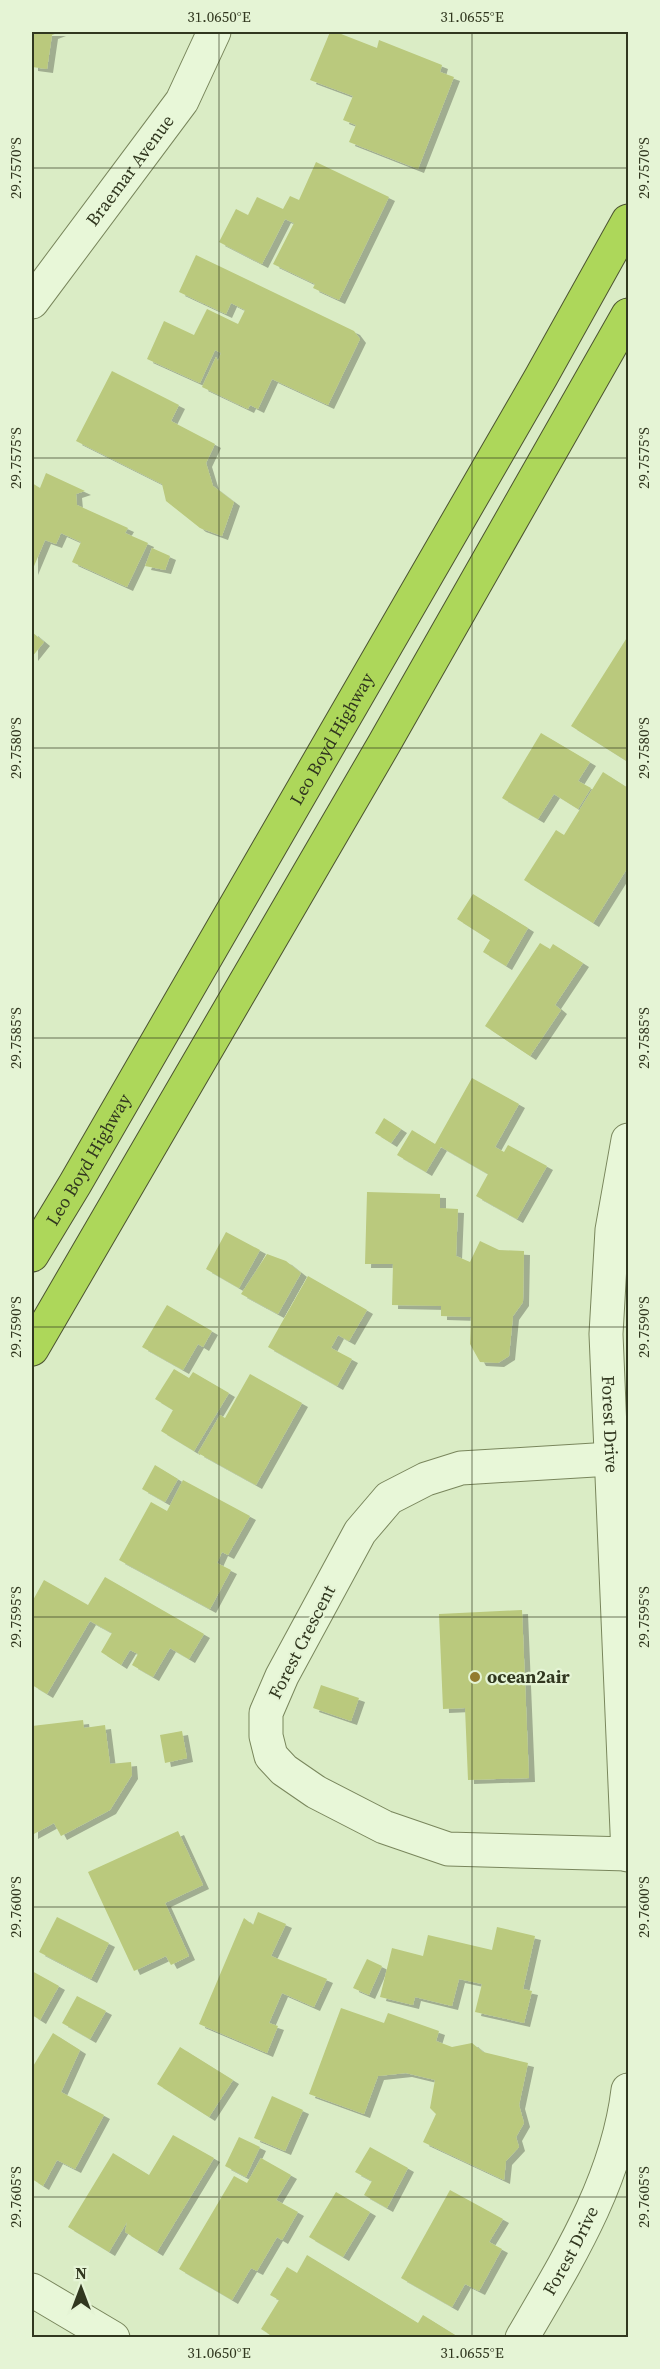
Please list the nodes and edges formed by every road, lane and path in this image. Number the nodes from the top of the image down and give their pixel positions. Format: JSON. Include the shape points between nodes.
{"nodes":[{"id":1,"x":214,"y":32,"type":"edge"},
{"id":2,"x":628,"y":221,"type":"edge"},
{"id":3,"x":32,"y":302,"type":"edge"},
{"id":4,"x":628,"y":315,"type":"edge"},
{"id":5,"x":628,"y":1140,"type":"edge"},
{"id":6,"x":32,"y":1255,"type":"edge"},
{"id":7,"x":32,"y":1349,"type":"edge"},
{"id":8,"x":611,"y":1460,"type":"junction"},
{"id":9,"x":628,"y":1855,"type":"edge"},
{"id":10,"x":628,"y":2090,"type":"edge"},
{"id":11,"x":32,"y":2290,"type":"edge"},
{"id":12,"x":113,"y":2337,"type":"edge"},
{"id":13,"x":522,"y":2337,"type":"edge"}],
"edges":[{"from":1,"to":3,"type":"street","name":"Braemar Avenue","via":[[182,101]]},
{"from":2,"to":6,"type":"highway","name":"Leo Boyd Highway","via":[[411,604]]},
{"from":4,"to":7,"type":"highway"},
{"from":5,"to":8,"type":"street","name":"Forest Drive","via":[[612,1230],[608,1283]]},
{"from":8,"to":9,"type":"street","name":"Forest Drive"},
{"from":8,"to":9,"type":"street","name":"Forest Crescent","via":[[460,1468],[426,1479],[389,1498],[360,1532],[282,1676],[266,1713],[266,1736],[271,1756],[316,1792],[384,1827],[448,1849]]},
{"from":10,"to":13,"type":"street","name":"Forest Drive","via":[[626,2110],[598,2200]]},
{"from":11,"to":12,"type":"street"}]}
